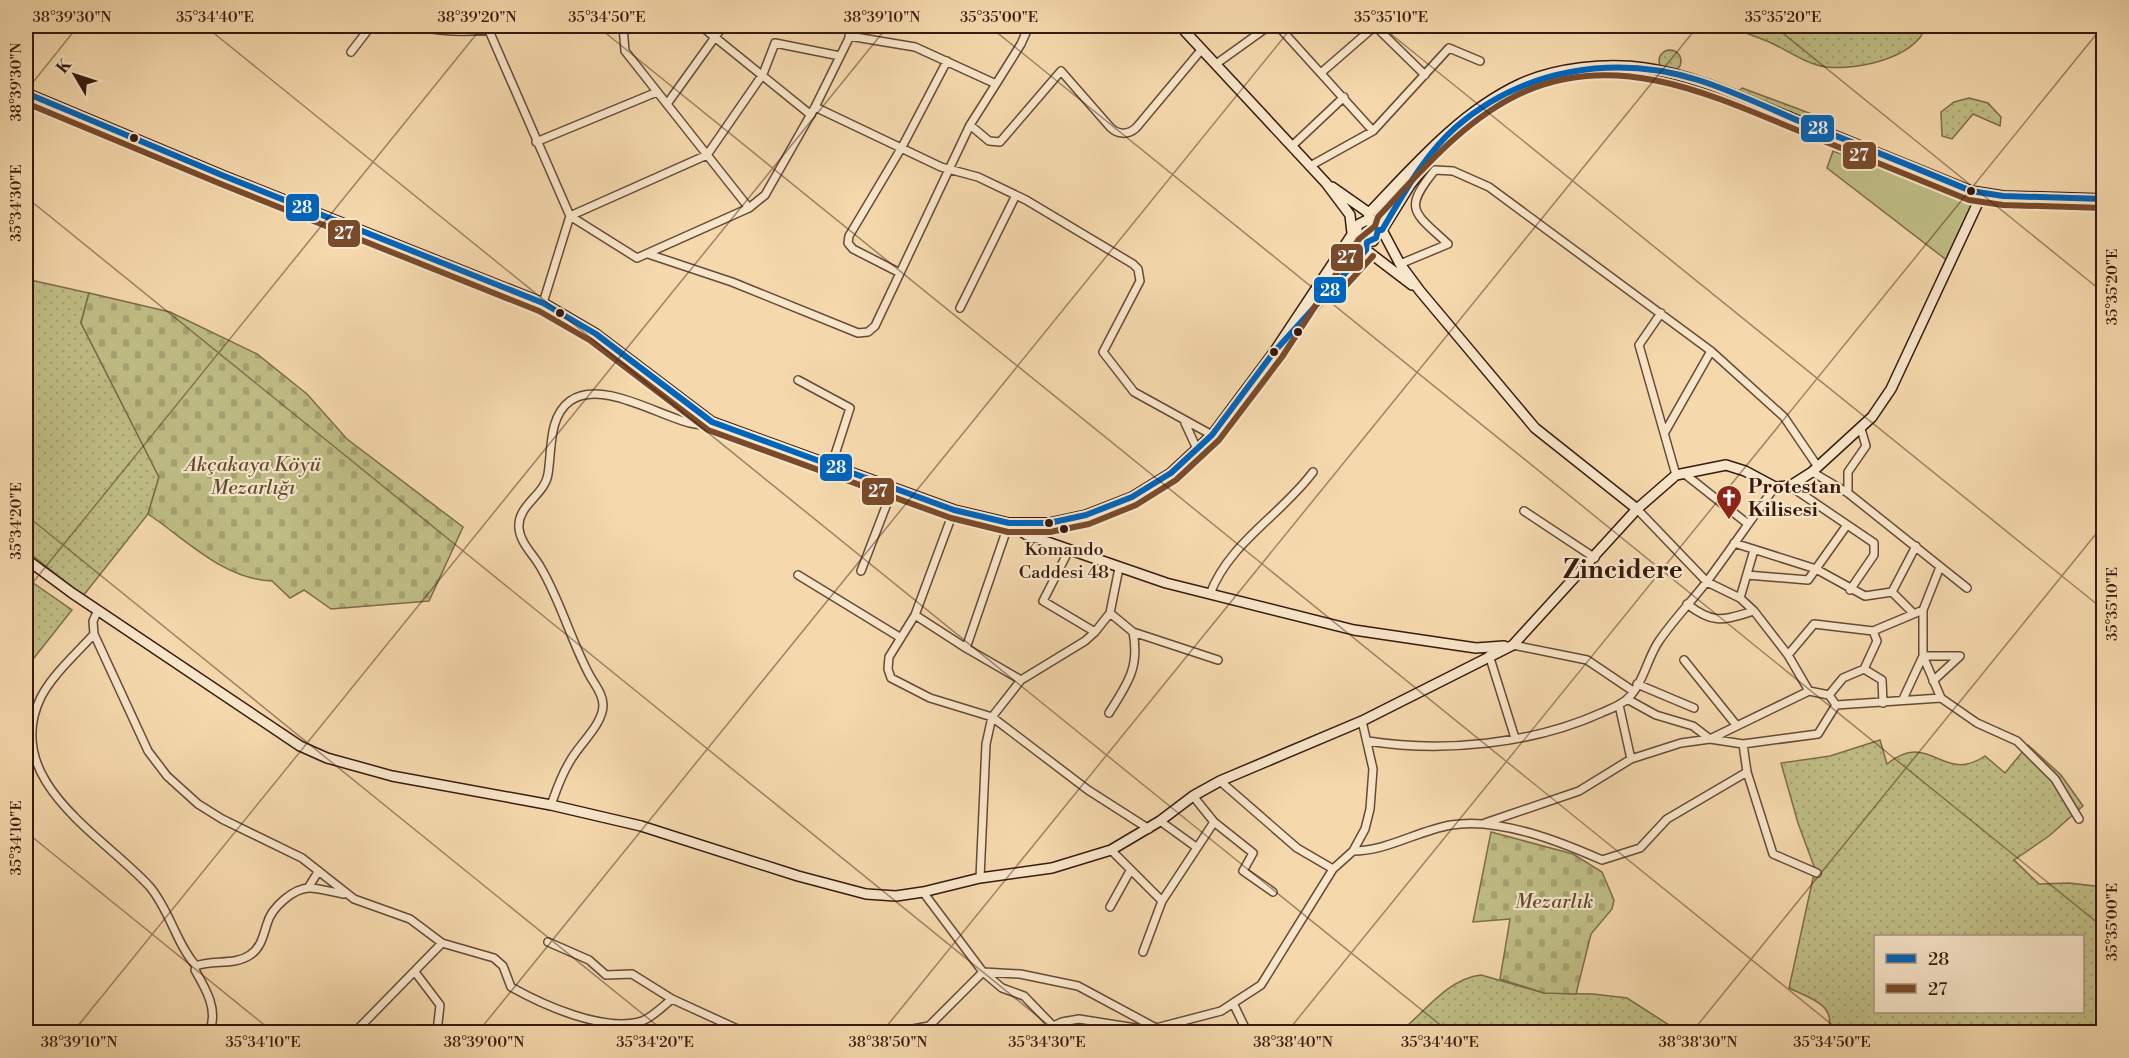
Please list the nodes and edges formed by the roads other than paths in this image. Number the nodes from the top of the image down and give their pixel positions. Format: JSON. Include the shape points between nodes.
{"nodes":[{"id":1,"x":371,"y":26,"type":"edge"},
{"id":2,"x":414,"y":26,"type":"edge"},
{"id":3,"x":506,"y":26,"type":"edge"},
{"id":4,"x":623,"y":26,"type":"edge"},
{"id":5,"x":701,"y":26,"type":"edge"},
{"id":6,"x":723,"y":26,"type":"edge"},
{"id":7,"x":855,"y":26,"type":"edge"},
{"id":8,"x":1029,"y":26,"type":"edge"},
{"id":9,"x":1180,"y":26,"type":"edge"},
{"id":10,"x":1269,"y":26,"type":"edge"},
{"id":11,"x":1278,"y":26,"type":"edge"},
{"id":12,"x":1375,"y":26,"type":"edge"},
{"id":13,"x":487,"y":28,"type":"edge"},
{"id":14,"x":716,"y":36,"type":"junction"},
{"id":15,"x":849,"y":36,"type":"junction"},
{"id":16,"x":1202,"y":49,"type":"junction"},
{"id":17,"x":351,"y":52,"type":"dead end"},
{"id":18,"x":840,"y":56,"type":"junction"},
{"id":19,"x":1480,"y":61,"type":"dead end"},
{"id":20,"x":947,"y":62,"type":"junction"},
{"id":21,"x":1216,"y":64,"type":"junction"},
{"id":22,"x":1322,"y":72,"type":"junction"},
{"id":23,"x":763,"y":75,"type":"junction"},
{"id":24,"x":1425,"y":75,"type":"junction"},
{"id":25,"x":996,"y":84,"type":"junction"},
{"id":26,"x":657,"y":92,"type":"junction"},
{"id":27,"x":26,"y":93,"type":"edge"},
{"id":28,"x":1344,"y":97,"type":"junction"},
{"id":29,"x":667,"y":104,"type":"junction"},
{"id":30,"x":815,"y":107,"type":"junction"},
{"id":31,"x":811,"y":115,"type":"junction"},
{"id":32,"x":970,"y":125,"type":"junction"},
{"id":33,"x":1454,"y":128,"type":"junction"},
{"id":34,"x":1373,"y":131,"type":"junction"},
{"id":35,"x":536,"y":142,"type":"junction"},
{"id":36,"x":1292,"y":146,"type":"junction"},
{"id":37,"x":902,"y":147,"type":"junction"},
{"id":38,"x":707,"y":155,"type":"junction"},
{"id":39,"x":1310,"y":166,"type":"junction"},
{"id":40,"x":948,"y":169,"type":"junction"},
{"id":41,"x":1326,"y":183,"type":"junction"},
{"id":42,"x":1982,"y":194,"type":"junction"},
{"id":43,"x":1015,"y":197,"type":"junction"},
{"id":44,"x":2103,"y":199,"type":"edge"},
{"id":45,"x":749,"y":207,"type":"junction"},
{"id":46,"x":570,"y":216,"type":"junction"},
{"id":47,"x":1369,"y":217,"type":"junction"},
{"id":48,"x":1380,"y":230,"type":"junction"},
{"id":49,"x":1354,"y":231,"type":"junction"},
{"id":50,"x":1366,"y":246,"type":"junction"},
{"id":51,"x":648,"y":254,"type":"junction"},
{"id":52,"x":1400,"y":264,"type":"junction"},
{"id":53,"x":900,"y":273,"type":"junction"},
{"id":54,"x":1420,"y":291,"type":"junction"},
{"id":55,"x":543,"y":303,"type":"junction"},
{"id":56,"x":960,"y":308,"type":"dead end"},
{"id":57,"x":1661,"y":313,"type":"junction"},
{"id":58,"x":1711,"y":351,"type":"junction"},
{"id":59,"x":1274,"y":352,"type":"junction"},
{"id":60,"x":798,"y":380,"type":"dead end"},
{"id":61,"x":1184,"y":421,"type":"junction"},
{"id":62,"x":712,"y":422,"type":"junction"},
{"id":63,"x":1861,"y":429,"type":"junction"},
{"id":64,"x":1665,"y":432,"type":"junction"},
{"id":65,"x":1212,"y":435,"type":"junction"},
{"id":66,"x":1197,"y":449,"type":"junction"},
{"id":67,"x":831,"y":466,"type":"junction"},
{"id":68,"x":1815,"y":469,"type":"junction"},
{"id":69,"x":1313,"y":472,"type":"dead end"},
{"id":70,"x":1676,"y":475,"type":"junction"},
{"id":71,"x":1686,"y":475,"type":"junction"},
{"id":72,"x":1790,"y":486,"type":"junction"},
{"id":73,"x":1775,"y":487,"type":"junction"},
{"id":74,"x":893,"y":488,"type":"junction"},
{"id":75,"x":1848,"y":493,"type":"junction"},
{"id":76,"x":1637,"y":509,"type":"junction"},
{"id":77,"x":954,"y":510,"type":"junction"},
{"id":78,"x":1524,"y":511,"type":"dead end"},
{"id":79,"x":1009,"y":523,"type":"junction"},
{"id":80,"x":1748,"y":524,"type":"junction"},
{"id":81,"x":1848,"y":525,"type":"junction"},
{"id":82,"x":1734,"y":543,"type":"junction"},
{"id":83,"x":1916,"y":546,"type":"junction"},
{"id":84,"x":1069,"y":550,"type":"junction"},
{"id":85,"x":1754,"y":550,"type":"junction"},
{"id":86,"x":1595,"y":558,"type":"junction"},
{"id":87,"x":26,"y":559,"type":"edge"},
{"id":88,"x":1940,"y":567,"type":"junction"},
{"id":89,"x":1119,"y":568,"type":"junction"},
{"id":90,"x":1816,"y":569,"type":"junction"},
{"id":91,"x":861,"y":571,"type":"dead end"},
{"id":92,"x":798,"y":575,"type":"dead end"},
{"id":93,"x":1747,"y":575,"type":"junction"},
{"id":94,"x":1707,"y":582,"type":"junction"},
{"id":95,"x":1967,"y":588,"type":"dead end"},
{"id":96,"x":1850,"y":590,"type":"junction"},
{"id":97,"x":1892,"y":592,"type":"junction"},
{"id":98,"x":1210,"y":594,"type":"junction"},
{"id":99,"x":1740,"y":598,"type":"junction"},
{"id":100,"x":1688,"y":604,"type":"junction"},
{"id":101,"x":98,"y":610,"type":"junction"},
{"id":102,"x":1923,"y":610,"type":"junction"},
{"id":103,"x":1754,"y":611,"type":"junction"},
{"id":104,"x":1913,"y":613,"type":"junction"},
{"id":105,"x":1110,"y":614,"type":"junction"},
{"id":106,"x":915,"y":615,"type":"junction"},
{"id":107,"x":1873,"y":631,"type":"junction"},
{"id":108,"x":1095,"y":632,"type":"junction"},
{"id":109,"x":1133,"y":632,"type":"junction"},
{"id":110,"x":94,"y":634,"type":"junction"},
{"id":111,"x":901,"y":638,"type":"junction"},
{"id":112,"x":1513,"y":645,"type":"junction"},
{"id":113,"x":966,"y":648,"type":"junction"},
{"id":114,"x":1490,"y":655,"type":"junction"},
{"id":115,"x":1788,"y":655,"type":"junction"},
{"id":116,"x":1923,"y":656,"type":"junction"},
{"id":117,"x":1218,"y":660,"type":"dead end"},
{"id":118,"x":1684,"y":660,"type":"dead end"},
{"id":119,"x":1864,"y":669,"type":"junction"},
{"id":120,"x":1021,"y":680,"type":"junction"},
{"id":121,"x":1933,"y":681,"type":"junction"},
{"id":122,"x":1637,"y":684,"type":"junction"},
{"id":123,"x":1633,"y":691,"type":"junction"},
{"id":124,"x":1809,"y":691,"type":"junction"},
{"id":125,"x":1829,"y":695,"type":"junction"},
{"id":126,"x":1941,"y":698,"type":"junction"},
{"id":127,"x":1628,"y":699,"type":"junction"},
{"id":128,"x":1903,"y":699,"type":"junction"},
{"id":129,"x":1883,"y":703,"type":"junction"},
{"id":130,"x":1618,"y":705,"type":"junction"},
{"id":131,"x":1836,"y":705,"type":"junction"},
{"id":132,"x":1694,"y":708,"type":"dead end"},
{"id":133,"x":1109,"y":713,"type":"dead end"},
{"id":134,"x":992,"y":717,"type":"junction"},
{"id":135,"x":1362,"y":722,"type":"junction"},
{"id":136,"x":1737,"y":726,"type":"junction"},
{"id":137,"x":1515,"y":738,"type":"junction"},
{"id":138,"x":1710,"y":739,"type":"junction"},
{"id":139,"x":1368,"y":741,"type":"junction"},
{"id":140,"x":1743,"y":744,"type":"junction"},
{"id":141,"x":1631,"y":759,"type":"junction"},
{"id":142,"x":1747,"y":772,"type":"junction"},
{"id":143,"x":1220,"y":781,"type":"junction"},
{"id":144,"x":1193,"y":795,"type":"junction"},
{"id":145,"x":551,"y":805,"type":"junction"},
{"id":146,"x":2079,"y":819,"type":"dead end"},
{"id":147,"x":1160,"y":822,"type":"junction"},
{"id":148,"x":1214,"y":822,"type":"junction"},
{"id":149,"x":1485,"y":823,"type":"junction"},
{"id":150,"x":1149,"y":828,"type":"junction"},
{"id":151,"x":1196,"y":847,"type":"junction"},
{"id":152,"x":1111,"y":850,"type":"junction"},
{"id":153,"x":1353,"y":851,"type":"junction"},
{"id":154,"x":1333,"y":870,"type":"junction"},
{"id":155,"x":1130,"y":871,"type":"junction"},
{"id":156,"x":318,"y":872,"type":"junction"},
{"id":157,"x":1817,"y":873,"type":"dead end"},
{"id":158,"x":980,"y":878,"type":"junction"},
{"id":159,"x":309,"y":888,"type":"junction"},
{"id":160,"x":923,"y":892,"type":"junction"},
{"id":161,"x":1273,"y":892,"type":"dead end"},
{"id":162,"x":345,"y":894,"type":"junction"},
{"id":163,"x":1162,"y":901,"type":"junction"},
{"id":164,"x":1110,"y":907,"type":"dead end"},
{"id":165,"x":548,"y":942,"type":"dead end"},
{"id":166,"x":442,"y":943,"type":"junction"},
{"id":167,"x":1143,"y":952,"type":"dead end"},
{"id":168,"x":196,"y":966,"type":"junction"},
{"id":169,"x":415,"y":972,"type":"junction"},
{"id":170,"x":983,"y":972,"type":"junction"},
{"id":171,"x":672,"y":999,"type":"junction"},
{"id":172,"x":1233,"y":1005,"type":"junction"},
{"id":173,"x":1053,"y":1026,"type":"junction"},
{"id":174,"x":1156,"y":1028,"type":"junction"},
{"id":175,"x":209,"y":1032,"type":"edge"},
{"id":176,"x":355,"y":1032,"type":"edge"},
{"id":177,"x":437,"y":1032,"type":"edge"},
{"id":178,"x":744,"y":1032,"type":"edge"},
{"id":179,"x":867,"y":1032,"type":"edge"},
{"id":180,"x":897,"y":1032,"type":"edge"},
{"id":181,"x":1040,"y":1032,"type":"edge"},
{"id":182,"x":1247,"y":1032,"type":"edge"}],
"edges":[{"from":1,"to":17,"type":"street"},
{"from":2,"to":13,"type":"street"},
{"from":3,"to":13,"type":"street"},
{"from":4,"to":26,"type":"street","via":[[625,51]]},
{"from":5,"to":14,"type":"street"},
{"from":6,"to":14,"type":"street"},
{"from":7,"to":15,"type":"street"},
{"from":8,"to":25,"type":"street"},
{"from":9,"to":16,"type":"street"},
{"from":10,"to":21,"type":"street"},
{"from":11,"to":22,"type":"street"},
{"from":12,"to":22,"type":"street"},
{"from":12,"to":24,"type":"street"},
{"from":13,"to":35,"type":"street"},
{"from":14,"to":23,"type":"street"},
{"from":14,"to":29,"type":"street"},
{"from":15,"to":18,"type":"street"},
{"from":15,"to":20,"type":"street","via":[[915,47]]},
{"from":16,"to":21,"type":"street"},
{"from":16,"to":32,"type":"street","via":[[1136,128],[1127,133],[1110,127],[1060,71],[1000,142],[989,141]]},
{"from":18,"to":23,"type":"street","via":[[775,43]]},
{"from":18,"to":30,"type":"street"},
{"from":19,"to":24,"type":"street","via":[[1449,48]]},
{"from":20,"to":25,"type":"street"},
{"from":20,"to":37,"type":"street"},
{"from":21,"to":36,"type":"street"},
{"from":22,"to":28,"type":"street"},
{"from":23,"to":31,"type":"street"},
{"from":23,"to":38,"type":"street"},
{"from":24,"to":34,"type":"street"},
{"from":25,"to":32,"type":"street"},
{"from":26,"to":29,"type":"street"},
{"from":26,"to":35,"type":"street"},
{"from":27,"to":55,"type":"street"},
{"from":28,"to":34,"type":"street"},
{"from":28,"to":36,"type":"street"},
{"from":29,"to":38,"type":"street"},
{"from":30,"to":31,"type":"street"},
{"from":30,"to":37,"type":"street"},
{"from":31,"to":45,"type":"street","via":[[765,195]]},
{"from":32,"to":40,"type":"street"},
{"from":33,"to":42,"type":"street","via":[[1486,103],[1522,83],[1606,66],[1644,68],[1697,80]]},
{"from":33,"to":47,"type":"street"},
{"from":33,"to":48,"type":"street"},
{"from":34,"to":39,"type":"street"},
{"from":35,"to":46,"type":"street"},
{"from":36,"to":39,"type":"street"},
{"from":37,"to":40,"type":"street"},
{"from":37,"to":53,"type":"street","via":[[848,240],[853,249]]},
{"from":38,"to":45,"type":"street"},
{"from":38,"to":46,"type":"street"},
{"from":39,"to":41,"type":"street"},
{"from":40,"to":43,"type":"street","via":[[985,180]]},
{"from":40,"to":53,"type":"street"},
{"from":41,"to":47,"type":"street"},
{"from":41,"to":49,"type":"street","via":[[1350,215]]},
{"from":42,"to":44,"type":"street"},
{"from":42,"to":63,"type":"street","via":[[1892,389]]},
{"from":43,"to":56,"type":"street"},
{"from":43,"to":61,"type":"street","via":[[1095,240],[1138,269],[1140,281],[1103,352],[1134,392]]},
{"from":45,"to":51,"type":"street"},
{"from":46,"to":51,"type":"street","via":[[637,258]]},
{"from":46,"to":55,"type":"street"},
{"from":47,"to":48,"type":"street"},
{"from":47,"to":49,"type":"street"},
{"from":48,"to":50,"type":"street"},
{"from":48,"to":52,"type":"street"},
{"from":49,"to":50,"type":"street"},
{"from":49,"to":59,"type":"street"},
{"from":50,"to":54,"type":"street"},
{"from":50,"to":59,"type":"street"},
{"from":51,"to":53,"type":"street","via":[[732,282],[858,333],[875,326]]},
{"from":52,"to":54,"type":"street"},
{"from":52,"to":57,"type":"street","via":[[1448,244],[1419,217],[1414,204],[1418,191],[1436,170],[1453,171],[1489,187]]},
{"from":54,"to":76,"type":"street","via":[[1535,428]]},
{"from":55,"to":62,"type":"street","via":[[596,334]]},
{"from":57,"to":58,"type":"street"},
{"from":57,"to":64,"type":"street","via":[[1639,345]]},
{"from":58,"to":64,"type":"street"},
{"from":58,"to":68,"type":"street","via":[[1784,417]]},
{"from":59,"to":65,"type":"street"},
{"from":60,"to":67,"type":"street","via":[[850,408]]},
{"from":61,"to":65,"type":"street"},
{"from":61,"to":66,"type":"street"},
{"from":62,"to":67,"type":"street"},
{"from":62,"to":145,"type":"street","via":[[699,426],[597,394],[570,401],[557,418],[547,478],[524,509],[519,528],[545,575],[603,704],[601,716],[569,761]]},
{"from":63,"to":68,"type":"street"},
{"from":63,"to":75,"type":"street","via":[[1866,446],[1848,472]]},
{"from":64,"to":70,"type":"street"},
{"from":65,"to":66,"type":"street"},
{"from":66,"to":79,"type":"street","via":[[1171,473],[1132,497],[1086,515],[1048,522]]},
{"from":67,"to":74,"type":"street"},
{"from":68,"to":72,"type":"street"},
{"from":68,"to":75,"type":"street"},
{"from":69,"to":98,"type":"street","via":[[1285,505],[1227,559]]},
{"from":70,"to":71,"type":"street"},
{"from":70,"to":76,"type":"street"},
{"from":71,"to":73,"type":"street","via":[[1726,465]]},
{"from":71,"to":80,"type":"street"},
{"from":72,"to":73,"type":"street"},
{"from":72,"to":81,"type":"street"},
{"from":73,"to":80,"type":"street"},
{"from":74,"to":77,"type":"street"},
{"from":74,"to":91,"type":"street"},
{"from":75,"to":83,"type":"street"},
{"from":76,"to":86,"type":"street"},
{"from":76,"to":94,"type":"street"},
{"from":77,"to":79,"type":"street"},
{"from":77,"to":106,"type":"street"},
{"from":78,"to":86,"type":"street"},
{"from":79,"to":84,"type":"street","via":[[1027,535]]},
{"from":79,"to":113,"type":"street"},
{"from":80,"to":82,"type":"street"},
{"from":81,"to":90,"type":"street"},
{"from":81,"to":96,"type":"street","via":[[1874,543],[1875,555]]},
{"from":82,"to":85,"type":"street"},
{"from":82,"to":94,"type":"street"},
{"from":83,"to":88,"type":"street"},
{"from":83,"to":97,"type":"street"},
{"from":84,"to":89,"type":"street"},
{"from":84,"to":108,"type":"street","via":[[1043,601]]},
{"from":85,"to":90,"type":"street"},
{"from":85,"to":93,"type":"street"},
{"from":86,"to":112,"type":"street"},
{"from":87,"to":101,"type":"street"},
{"from":88,"to":95,"type":"street"},
{"from":88,"to":102,"type":"street"},
{"from":89,"to":98,"type":"street"},
{"from":89,"to":105,"type":"street"},
{"from":90,"to":93,"type":"street","via":[[1808,580]]},
{"from":90,"to":96,"type":"street"},
{"from":92,"to":111,"type":"street"},
{"from":93,"to":99,"type":"street"},
{"from":94,"to":99,"type":"street"},
{"from":94,"to":100,"type":"street"},
{"from":96,"to":97,"type":"street","via":[[1865,596]]},
{"from":97,"to":104,"type":"street"},
{"from":98,"to":112,"type":"street","via":[[1354,630],[1476,648]]},
{"from":99,"to":103,"type":"street"},
{"from":100,"to":103,"type":"street","via":[[1705,618],[1723,620]]},
{"from":100,"to":122,"type":"street","via":[[1658,642]]},
{"from":101,"to":110,"type":"street","via":[[93,621]]},
{"from":101,"to":145,"type":"street","via":[[300,746],[318,754],[392,776]]},
{"from":102,"to":104,"type":"street"},
{"from":102,"to":116,"type":"street"},
{"from":103,"to":115,"type":"street"},
{"from":104,"to":107,"type":"street"},
{"from":105,"to":108,"type":"street"},
{"from":105,"to":109,"type":"street"},
{"from":106,"to":111,"type":"street"},
{"from":106,"to":113,"type":"street"},
{"from":107,"to":115,"type":"street","via":[[1814,624]]},
{"from":107,"to":119,"type":"street","via":[[1877,641]]},
{"from":108,"to":120,"type":"street"},
{"from":109,"to":117,"type":"street"},
{"from":109,"to":133,"type":"street","via":[[1134,668]]},
{"from":110,"to":156,"type":"street","via":[[139,737],[167,776],[209,812],[287,849]]},
{"from":110,"to":168,"type":"street","via":[[42,696],[31,731],[33,756],[73,817],[156,895]]},
{"from":111,"to":134,"type":"street","via":[[889,657],[891,678],[930,699]]},
{"from":112,"to":114,"type":"street"},
{"from":112,"to":123,"type":"street","via":[[1587,660]]},
{"from":113,"to":120,"type":"street"},
{"from":114,"to":135,"type":"street"},
{"from":114,"to":137,"type":"street"},
{"from":115,"to":124,"type":"street"},
{"from":116,"to":121,"type":"street"},
{"from":116,"to":121,"type":"street","via":[[1960,656]]},
{"from":116,"to":128,"type":"street"},
{"from":118,"to":136,"type":"street"},
{"from":119,"to":125,"type":"street","via":[[1843,678]]},
{"from":119,"to":129,"type":"street","via":[[1882,680]]},
{"from":120,"to":134,"type":"street"},
{"from":121,"to":126,"type":"street"},
{"from":122,"to":123,"type":"street"},
{"from":122,"to":132,"type":"street"},
{"from":123,"to":127,"type":"street"},
{"from":124,"to":125,"type":"street"},
{"from":124,"to":136,"type":"street"},
{"from":125,"to":131,"type":"street"},
{"from":126,"to":128,"type":"street"},
{"from":126,"to":146,"type":"street","via":[[1977,723],[2017,741],[2055,779]]},
{"from":127,"to":130,"type":"street"},
{"from":127,"to":138,"type":"street","via":[[1656,715],[1693,726]]},
{"from":128,"to":129,"type":"street"},
{"from":129,"to":131,"type":"street"},
{"from":130,"to":137,"type":"street","via":[[1579,723]]},
{"from":130,"to":141,"type":"street"},
{"from":131,"to":140,"type":"street","via":[[1818,734]]},
{"from":134,"to":150,"type":"street","via":[[1088,790]]},
{"from":134,"to":158,"type":"street","via":[[986,744]]},
{"from":135,"to":139,"type":"street"},
{"from":135,"to":143,"type":"street"},
{"from":136,"to":138,"type":"street"},
{"from":137,"to":139,"type":"street","via":[[1462,745]]},
{"from":138,"to":140,"type":"street"},
{"from":138,"to":141,"type":"street","via":[[1681,743]]},
{"from":139,"to":153,"type":"street","via":[[1373,769],[1370,809]]},
{"from":140,"to":142,"type":"street"},
{"from":141,"to":149,"type":"street","via":[[1579,791]]},
{"from":142,"to":149,"type":"street","via":[[1667,819],[1640,848],[1602,860],[1568,845]]},
{"from":142,"to":157,"type":"street","via":[[1773,854]]},
{"from":143,"to":144,"type":"street"},
{"from":143,"to":154,"type":"street","via":[[1297,848]]},
{"from":144,"to":147,"type":"street"},
{"from":144,"to":148,"type":"street"},
{"from":145,"to":160,"type":"street","via":[[641,826],[866,894],[896,896]]},
{"from":147,"to":150,"type":"street"},
{"from":147,"to":151,"type":"street"},
{"from":148,"to":151,"type":"street"},
{"from":148,"to":161,"type":"street","via":[[1253,853],[1243,872]]},
{"from":149,"to":153,"type":"street","via":[[1450,826],[1370,851]]},
{"from":150,"to":152,"type":"street"},
{"from":151,"to":163,"type":"street"},
{"from":152,"to":155,"type":"street"},
{"from":152,"to":158,"type":"street","via":[[1052,868]]},
{"from":153,"to":154,"type":"street"},
{"from":154,"to":172,"type":"street","via":[[1265,981]]},
{"from":155,"to":163,"type":"street"},
{"from":155,"to":164,"type":"street"},
{"from":156,"to":159,"type":"street"},
{"from":156,"to":162,"type":"street"},
{"from":158,"to":160,"type":"street"},
{"from":159,"to":162,"type":"street"},
{"from":159,"to":168,"type":"street","via":[[276,906],[251,955]]},
{"from":160,"to":170,"type":"street"},
{"from":162,"to":166,"type":"street","via":[[360,903],[410,918]]},
{"from":163,"to":167,"type":"street"},
{"from":165,"to":171,"type":"street","via":[[589,960],[606,975],[632,974]]},
{"from":166,"to":169,"type":"street"},
{"from":166,"to":171,"type":"street","via":[[494,958],[503,966],[511,987],[536,1001],[603,1023],[642,1021]]},
{"from":168,"to":175,"type":"street","via":[[212,1007]]},
{"from":169,"to":176,"type":"street"},
{"from":169,"to":177,"type":"street","via":[[440,1005]]},
{"from":170,"to":173,"type":"street","via":[[1002,988],[1024,996]]},
{"from":170,"to":174,"type":"street","via":[[1020,974],[1078,986]]},
{"from":170,"to":180,"type":"street","via":[[929,1026]]},
{"from":171,"to":178,"type":"street"},
{"from":172,"to":174,"type":"street","via":[[1210,1016]]},
{"from":172,"to":182,"type":"street"},
{"from":173,"to":174,"type":"street","via":[[1079,1019]]},
{"from":173,"to":181,"type":"street"},
{"from":179,"to":180,"type":"street"}]}
